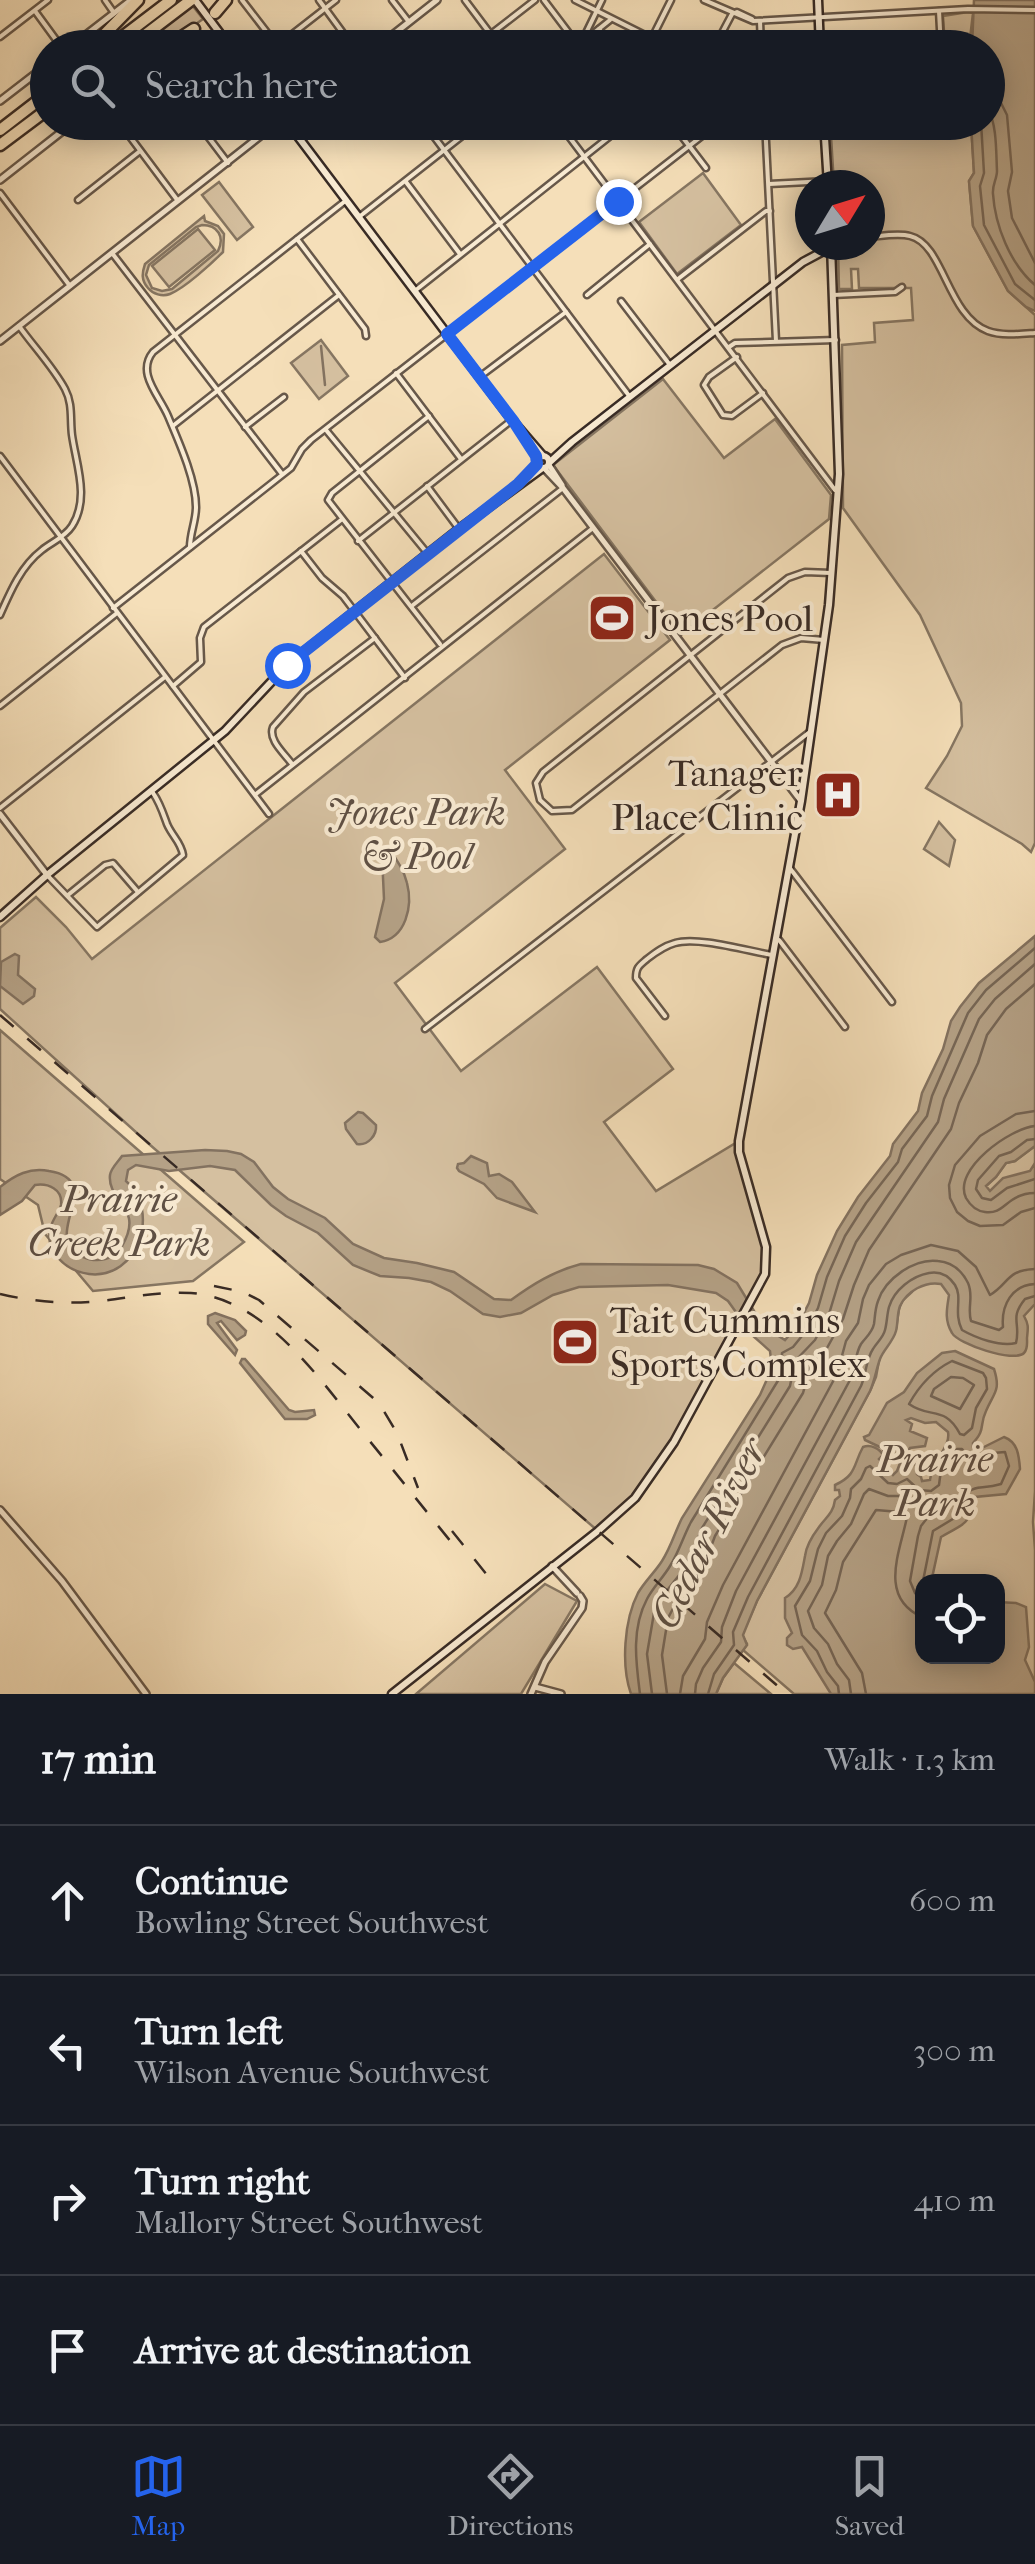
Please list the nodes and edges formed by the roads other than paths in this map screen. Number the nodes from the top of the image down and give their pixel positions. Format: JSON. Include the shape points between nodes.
{"nodes":[{"id":1,"x":48,"y":0,"type":"edge"},
{"id":2,"x":104,"y":0,"type":"edge"},
{"id":3,"x":130,"y":0,"type":"edge"},
{"id":4,"x":138,"y":0,"type":"edge"},
{"id":5,"x":171,"y":0,"type":"edge"},
{"id":6,"x":193,"y":0,"type":"edge"},
{"id":7,"x":229,"y":0,"type":"edge"},
{"id":8,"x":242,"y":0,"type":"edge"},
{"id":9,"x":319,"y":0,"type":"edge"},
{"id":10,"x":336,"y":0,"type":"edge"},
{"id":11,"x":392,"y":0,"type":"edge"},
{"id":12,"x":437,"y":0,"type":"edge"},
{"id":13,"x":465,"y":0,"type":"edge"},
{"id":14,"x":535,"y":0,"type":"edge"},
{"id":15,"x":544,"y":0,"type":"edge"},
{"id":16,"x":575,"y":0,"type":"edge"},
{"id":17,"x":602,"y":0,"type":"edge"},
{"id":18,"x":671,"y":0,"type":"edge"},
{"id":19,"x":704,"y":0,"type":"edge"},
{"id":20,"x":818,"y":0,"type":"edge"},
{"id":21,"x":325,"y":8,"type":"junction"},
{"id":22,"x":597,"y":10,"type":"junction"},
{"id":23,"x":935,"y":10,"type":"junction"},
{"id":24,"x":1035,"y":10,"type":"edge"},
{"id":25,"x":34,"y":11,"type":"junction"},
{"id":26,"x":114,"y":13,"type":"junction"},
{"id":27,"x":209,"y":14,"type":"junction"},
{"id":28,"x":732,"y":14,"type":"junction"},
{"id":29,"x":612,"y":18,"type":"junction"},
{"id":30,"x":819,"y":18,"type":"junction"},
{"id":31,"x":758,"y":21,"type":"junction"},
{"id":32,"x":0,"y":22,"type":"edge"},
{"id":33,"x":409,"y":22,"type":"junction"},
{"id":34,"x":194,"y":29,"type":"edge"},
{"id":35,"x":599,"y":29,"type":"edge"},
{"id":36,"x":50,"y":30,"type":"edge"},
{"id":37,"x":91,"y":30,"type":"edge"},
{"id":38,"x":109,"y":30,"type":"edge"},
{"id":39,"x":132,"y":30,"type":"edge"},
{"id":40,"x":152,"y":30,"type":"edge"},
{"id":41,"x":219,"y":30,"type":"edge"},
{"id":42,"x":265,"y":30,"type":"edge"},
{"id":43,"x":298,"y":30,"type":"edge"},
{"id":44,"x":341,"y":30,"type":"edge"},
{"id":45,"x":399,"y":30,"type":"edge"},
{"id":46,"x":488,"y":30,"type":"edge"},
{"id":47,"x":496,"y":30,"type":"edge"},
{"id":48,"x":565,"y":30,"type":"edge"},
{"id":49,"x":587,"y":30,"type":"edge"},
{"id":50,"x":637,"y":30,"type":"edge"},
{"id":51,"x":653,"y":30,"type":"edge"},
{"id":52,"x":724,"y":30,"type":"edge"},
{"id":53,"x":759,"y":30,"type":"edge"},
{"id":54,"x":819,"y":30,"type":"edge"},
{"id":55,"x":938,"y":30,"type":"edge"},
{"id":56,"x":7,"y":32,"type":"junction"},
{"id":57,"x":0,"y":37,"type":"edge"},
{"id":58,"x":30,"y":78,"type":"edge"},
{"id":59,"x":0,"y":101,"type":"edge"},
{"id":60,"x":30,"y":106,"type":"edge"},
{"id":61,"x":30,"y":125,"type":"edge"},
{"id":62,"x":0,"y":130,"type":"edge"},
{"id":63,"x":51,"y":140,"type":"edge"},
{"id":64,"x":132,"y":140,"type":"edge"},
{"id":65,"x":212,"y":140,"type":"edge"},
{"id":66,"x":256,"y":140,"type":"edge"},
{"id":67,"x":301,"y":140,"type":"edge"},
{"id":68,"x":436,"y":140,"type":"edge"},
{"id":69,"x":458,"y":140,"type":"edge"},
{"id":70,"x":571,"y":140,"type":"edge"},
{"id":71,"x":605,"y":140,"type":"edge"},
{"id":72,"x":684,"y":140,"type":"edge"},
{"id":73,"x":697,"y":140,"type":"edge"},
{"id":74,"x":767,"y":140,"type":"edge"},
{"id":75,"x":825,"y":140,"type":"edge"},
{"id":76,"x":1,"y":145,"type":"edge"},
{"id":77,"x":689,"y":146,"type":"junction"},
{"id":78,"x":140,"y":151,"type":"junction"},
{"id":79,"x":444,"y":151,"type":"junction"},
{"id":80,"x":584,"y":157,"type":"junction"},
{"id":81,"x":228,"y":162,"type":"junction"},
{"id":82,"x":706,"y":168,"type":"dead end"},
{"id":83,"x":827,"y":170,"type":"edge"},
{"id":84,"x":0,"y":180,"type":"edge"},
{"id":85,"x":405,"y":181,"type":"junction"},
{"id":86,"x":769,"y":184,"type":"junction"},
{"id":87,"x":795,"y":184,"type":"edge"},
{"id":88,"x":0,"y":193,"type":"edge"},
{"id":89,"x":78,"y":200,"type":"dead end"},
{"id":90,"x":346,"y":200,"type":"junction"},
{"id":91,"x":178,"y":201,"type":"junction"},
{"id":92,"x":618,"y":201,"type":"junction"},
{"id":93,"x":770,"y":211,"type":"junction"},
{"id":94,"x":358,"y":217,"type":"junction"},
{"id":95,"x":499,"y":224,"type":"junction"},
{"id":96,"x":885,"y":236,"type":"edge"},
{"id":97,"x":297,"y":239,"type":"junction"},
{"id":98,"x":650,"y":244,"type":"junction"},
{"id":99,"x":112,"y":253,"type":"junction"},
{"id":100,"x":460,"y":254,"type":"junction"},
{"id":101,"x":806,"y":260,"type":"edge"},
{"id":102,"x":833,"y":260,"type":"edge"},
{"id":103,"x":532,"y":268,"type":"junction"},
{"id":104,"x":678,"y":280,"type":"junction"},
{"id":105,"x":774,"y":285,"type":"junction"},
{"id":106,"x":70,"y":286,"type":"junction"},
{"id":107,"x":902,"y":287,"type":"dead end"},
{"id":108,"x":414,"y":291,"type":"junction"},
{"id":109,"x":587,"y":294,"type":"dead end"},
{"id":110,"x":339,"y":295,"type":"junction"},
{"id":111,"x":833,"y":295,"type":"junction"},
{"id":112,"x":622,"y":301,"type":"dead end"},
{"id":113,"x":566,"y":312,"type":"junction"},
{"id":114,"x":19,"y":326,"type":"junction"},
{"id":115,"x":716,"y":330,"type":"junction"},
{"id":116,"x":1035,"y":333,"type":"edge"},
{"id":117,"x":447,"y":334,"type":"junction"},
{"id":118,"x":174,"y":335,"type":"junction"},
{"id":119,"x":366,"y":336,"type":"dead end"},
{"id":120,"x":836,"y":340,"type":"junction"},
{"id":121,"x":0,"y":341,"type":"edge"},
{"id":122,"x":776,"y":341,"type":"junction"},
{"id":123,"x":729,"y":347,"type":"junction"},
{"id":124,"x":737,"y":357,"type":"junction"},
{"id":125,"x":670,"y":365,"type":"junction"},
{"id":126,"x":396,"y":373,"type":"junction"},
{"id":127,"x":479,"y":377,"type":"junction"},
{"id":128,"x":217,"y":391,"type":"junction"},
{"id":129,"x":763,"y":393,"type":"junction"},
{"id":130,"x":630,"y":397,"type":"junction"},
{"id":131,"x":284,"y":398,"type":"dead end"},
{"id":132,"x":429,"y":416,"type":"junction"},
{"id":133,"x":512,"y":421,"type":"junction"},
{"id":134,"x":172,"y":426,"type":"junction"},
{"id":135,"x":245,"y":427,"type":"junction"},
{"id":136,"x":325,"y":429,"type":"junction"},
{"id":137,"x":0,"y":456,"type":"edge"},
{"id":138,"x":461,"y":460,"type":"junction"},
{"id":139,"x":544,"y":462,"type":"junction"},
{"id":140,"x":359,"y":472,"type":"junction"},
{"id":141,"x":282,"y":474,"type":"junction"},
{"id":142,"x":427,"y":486,"type":"junction"},
{"id":143,"x":563,"y":488,"type":"junction"},
{"id":144,"x":838,"y":494,"type":"junction"},
{"id":145,"x":392,"y":514,"type":"junction"},
{"id":146,"x":341,"y":520,"type":"junction"},
{"id":147,"x":593,"y":528,"type":"junction"},
{"id":148,"x":459,"y":529,"type":"junction"},
{"id":149,"x":60,"y":537,"type":"junction"},
{"id":150,"x":358,"y":541,"type":"junction"},
{"id":151,"x":190,"y":546,"type":"junction"},
{"id":152,"x":302,"y":551,"type":"junction"},
{"id":153,"x":428,"y":554,"type":"junction"},
{"id":154,"x":831,"y":574,"type":"junction"},
{"id":155,"x":393,"y":582,"type":"junction"},
{"id":156,"x":412,"y":606,"type":"junction"},
{"id":157,"x":115,"y":610,"type":"junction"},
{"id":158,"x":355,"y":612,"type":"junction"},
{"id":159,"x":0,"y":615,"type":"edge"},
{"id":160,"x":375,"y":638,"type":"junction"},
{"id":161,"x":825,"y":640,"type":"junction"},
{"id":162,"x":442,"y":646,"type":"junction"},
{"id":163,"x":690,"y":655,"type":"junction"},
{"id":164,"x":165,"y":677,"type":"junction"},
{"id":165,"x":406,"y":678,"type":"junction"},
{"id":166,"x":173,"y":686,"type":"junction"},
{"id":167,"x":719,"y":694,"type":"junction"},
{"id":168,"x":0,"y":706,"type":"edge"},
{"id":169,"x":811,"y":731,"type":"junction"},
{"id":170,"x":213,"y":740,"type":"junction"},
{"id":171,"x":770,"y":761,"type":"junction"},
{"id":172,"x":293,"y":765,"type":"junction"},
{"id":173,"x":150,"y":790,"type":"junction"},
{"id":174,"x":254,"y":795,"type":"junction"},
{"id":175,"x":800,"y":801,"type":"junction"},
{"id":176,"x":0,"y":811,"type":"edge"},
{"id":177,"x":268,"y":814,"type":"dead end"},
{"id":178,"x":789,"y":867,"type":"junction"},
{"id":179,"x":47,"y":875,"type":"junction"},
{"id":180,"x":139,"y":893,"type":"junction"},
{"id":181,"x":68,"y":895,"type":"junction"},
{"id":182,"x":0,"y":916,"type":"edge"},
{"id":183,"x":776,"y":936,"type":"junction"},
{"id":184,"x":772,"y":954,"type":"junction"},
{"id":185,"x":892,"y":1002,"type":"dead end"},
{"id":186,"x":665,"y":1016,"type":"dead end"},
{"id":187,"x":845,"y":1027,"type":"dead end"},
{"id":188,"x":425,"y":1029,"type":"dead end"},
{"id":189,"x":0,"y":1510,"type":"edge"},
{"id":190,"x":552,"y":1566,"type":"junction"},
{"id":191,"x":532,"y":1690,"type":"edge"},
{"id":192,"x":146,"y":1694,"type":"edge"},
{"id":193,"x":392,"y":1694,"type":"edge"},
{"id":194,"x":561,"y":1694,"type":"edge"}],
"edges":[{"from":1,"to":25,"type":"street"},
{"from":2,"to":26,"type":"street"},
{"from":3,"to":26,"type":"street"},
{"from":4,"to":38,"type":"highway"},
{"from":5,"to":39,"type":"highway"},
{"from":6,"to":27,"type":"main road"},
{"from":6,"to":40,"type":"highway"},
{"from":7,"to":27,"type":"highway"},
{"from":8,"to":42,"type":"street"},
{"from":9,"to":21,"type":"street"},
{"from":10,"to":21,"type":"street"},
{"from":11,"to":33,"type":"street"},
{"from":12,"to":33,"type":"street"},
{"from":13,"to":46,"type":"street"},
{"from":14,"to":47,"type":"street"},
{"from":15,"to":48,"type":"street"},
{"from":16,"to":22,"type":"street"},
{"from":17,"to":22,"type":"street"},
{"from":18,"to":51,"type":"street"},
{"from":19,"to":28,"type":"street"},
{"from":20,"to":30,"type":"main road"},
{"from":21,"to":43,"type":"street"},
{"from":21,"to":44,"type":"street"},
{"from":22,"to":29,"type":"street"},
{"from":22,"to":49,"type":"street"},
{"from":23,"to":24,"type":"street"},
{"from":23,"to":30,"type":"street"},
{"from":23,"to":55,"type":"street"},
{"from":25,"to":36,"type":"street"},
{"from":25,"to":56,"type":"street"},
{"from":26,"to":37,"type":"street"},
{"from":27,"to":34,"type":"street"},
{"from":27,"to":41,"type":"main road"},
{"from":28,"to":31,"type":"street"},
{"from":28,"to":52,"type":"street"},
{"from":29,"to":35,"type":"street"},
{"from":29,"to":50,"type":"street"},
{"from":30,"to":31,"type":"street"},
{"from":30,"to":54,"type":"main road"},
{"from":31,"to":53,"type":"street"},
{"from":32,"to":56,"type":"street"},
{"from":33,"to":45,"type":"street"},
{"from":56,"to":57,"type":"street"},
{"from":58,"to":59,"type":"street"},
{"from":60,"to":62,"type":"highway"},
{"from":61,"to":76,"type":"highway"},
{"from":63,"to":84,"type":"street"},
{"from":64,"to":78,"type":"street"},
{"from":65,"to":81,"type":"street"},
{"from":66,"to":81,"type":"street"},
{"from":67,"to":90,"type":"main road"},
{"from":68,"to":79,"type":"street"},
{"from":69,"to":79,"type":"street"},
{"from":70,"to":80,"type":"street"},
{"from":71,"to":80,"type":"street"},
{"from":72,"to":77,"type":"street"},
{"from":73,"to":77,"type":"street"},
{"from":74,"to":86,"type":"street"},
{"from":75,"to":83,"type":"main road"},
{"from":77,"to":82,"type":"street"},
{"from":77,"to":92,"type":"street"},
{"from":78,"to":89,"type":"street"},
{"from":78,"to":91,"type":"street"},
{"from":79,"to":85,"type":"street"},
{"from":79,"to":95,"type":"street"},
{"from":80,"to":92,"type":"street"},
{"from":80,"to":95,"type":"street"},
{"from":81,"to":91,"type":"street"},
{"from":85,"to":94,"type":"street"},
{"from":85,"to":100,"type":"street"},
{"from":86,"to":87,"type":"street"},
{"from":86,"to":93,"type":"street"},
{"from":88,"to":106,"type":"street"},
{"from":90,"to":94,"type":"main road"},
{"from":90,"to":97,"type":"street"},
{"from":91,"to":99,"type":"street"},
{"from":92,"to":98,"type":"street"},
{"from":92,"to":103,"type":"street"},
{"from":93,"to":104,"type":"street"},
{"from":93,"to":105,"type":"street"},
{"from":94,"to":108,"type":"main road"},
{"from":95,"to":100,"type":"street"},
{"from":95,"to":103,"type":"street"},
{"from":96,"to":116,"type":"street","via":[[919,240],[978,327]]},
{"from":97,"to":110,"type":"street"},
{"from":97,"to":118,"type":"street"},
{"from":98,"to":104,"type":"street"},
{"from":98,"to":109,"type":"street"},
{"from":99,"to":106,"type":"street"},
{"from":99,"to":118,"type":"street"},
{"from":100,"to":108,"type":"street"},
{"from":101,"to":105,"type":"main road"},
{"from":102,"to":111,"type":"main road"},
{"from":103,"to":113,"type":"street"},
{"from":103,"to":117,"type":"street"},
{"from":104,"to":115,"type":"street"},
{"from":105,"to":115,"type":"main road"},
{"from":105,"to":122,"type":"street"},
{"from":106,"to":114,"type":"street"},
{"from":107,"to":111,"type":"street"},
{"from":108,"to":117,"type":"main road"},
{"from":110,"to":119,"type":"street"},
{"from":110,"to":128,"type":"street"},
{"from":111,"to":120,"type":"main road"},
{"from":112,"to":125,"type":"street"},
{"from":113,"to":127,"type":"street"},
{"from":113,"to":130,"type":"street"},
{"from":114,"to":121,"type":"street"},
{"from":114,"to":149,"type":"street","via":[[70,400],[80,500],[74,524]]},
{"from":115,"to":123,"type":"street"},
{"from":115,"to":125,"type":"main road"},
{"from":117,"to":126,"type":"street"},
{"from":117,"to":127,"type":"main road"},
{"from":118,"to":128,"type":"street"},
{"from":118,"to":134,"type":"street","via":[[146,365]]},
{"from":120,"to":122,"type":"street"},
{"from":120,"to":144,"type":"main road"},
{"from":122,"to":123,"type":"street"},
{"from":123,"to":124,"type":"street"},
{"from":124,"to":129,"type":"street"},
{"from":124,"to":129,"type":"street","via":[[704,385],[723,415],[732,416]]},
{"from":125,"to":130,"type":"main road"},
{"from":126,"to":132,"type":"street"},
{"from":126,"to":136,"type":"street"},
{"from":127,"to":133,"type":"main road"},
{"from":128,"to":134,"type":"street"},
{"from":128,"to":135,"type":"street"},
{"from":129,"to":144,"type":"street"},
{"from":130,"to":139,"type":"main road"},
{"from":131,"to":135,"type":"street"},
{"from":132,"to":138,"type":"street"},
{"from":132,"to":140,"type":"street"},
{"from":133,"to":138,"type":"street"},
{"from":133,"to":139,"type":"main road"},
{"from":134,"to":151,"type":"street","via":[[195,496]]},
{"from":135,"to":141,"type":"street"},
{"from":136,"to":140,"type":"street"},
{"from":136,"to":141,"type":"street"},
{"from":137,"to":149,"type":"street"},
{"from":138,"to":142,"type":"street"},
{"from":139,"to":143,"type":"street"},
{"from":139,"to":148,"type":"main road"},
{"from":140,"to":145,"type":"street"},
{"from":140,"to":146,"type":"street","via":[[328,500]]},
{"from":141,"to":151,"type":"street"},
{"from":142,"to":145,"type":"street"},
{"from":142,"to":148,"type":"street"},
{"from":143,"to":147,"type":"street"},
{"from":143,"to":156,"type":"street"},
{"from":144,"to":154,"type":"main road"},
{"from":145,"to":150,"type":"street"},
{"from":145,"to":153,"type":"street"},
{"from":146,"to":150,"type":"street"},
{"from":146,"to":152,"type":"street"},
{"from":147,"to":162,"type":"street"},
{"from":147,"to":163,"type":"street"},
{"from":148,"to":153,"type":"main road"},
{"from":149,"to":157,"type":"street"},
{"from":149,"to":159,"type":"street","via":[[26,567]]},
{"from":150,"to":155,"type":"street"},
{"from":151,"to":157,"type":"street"},
{"from":152,"to":158,"type":"street"},
{"from":152,"to":166,"type":"street","via":[[204,627],[202,662]]},
{"from":153,"to":155,"type":"main road"},
{"from":154,"to":161,"type":"main road"},
{"from":154,"to":163,"type":"street","via":[[788,578]]},
{"from":155,"to":156,"type":"street"},
{"from":155,"to":158,"type":"main road"},
{"from":156,"to":162,"type":"street"},
{"from":157,"to":164,"type":"street"},
{"from":157,"to":168,"type":"street"},
{"from":158,"to":160,"type":"street"},
{"from":158,"to":170,"type":"main road","via":[[282,669]]},
{"from":160,"to":165,"type":"street"},
{"from":160,"to":172,"type":"street","via":[[304,692],[273,727],[272,738]]},
{"from":161,"to":167,"type":"street","via":[[786,642]]},
{"from":161,"to":169,"type":"main road"},
{"from":162,"to":165,"type":"street"},
{"from":163,"to":167,"type":"street"},
{"from":163,"to":167,"type":"street","via":[[543,772],[536,782],[542,803],[552,811],[572,810]]},
{"from":164,"to":166,"type":"street"},
{"from":164,"to":176,"type":"street"},
{"from":165,"to":172,"type":"street"},
{"from":166,"to":170,"type":"street"},
{"from":167,"to":171,"type":"street"},
{"from":169,"to":171,"type":"street"},
{"from":169,"to":175,"type":"main road"},
{"from":170,"to":173,"type":"main road"},
{"from":170,"to":174,"type":"street"},
{"from":171,"to":175,"type":"street"},
{"from":171,"to":188,"type":"street"},
{"from":172,"to":174,"type":"street"},
{"from":173,"to":179,"type":"main road"},
{"from":173,"to":180,"type":"street","via":[[183,855]]},
{"from":174,"to":177,"type":"street"},
{"from":175,"to":178,"type":"main road"},
{"from":176,"to":179,"type":"street"},
{"from":178,"to":183,"type":"main road"},
{"from":178,"to":185,"type":"street"},
{"from":179,"to":181,"type":"street"},
{"from":179,"to":182,"type":"main road"},
{"from":180,"to":181,"type":"street","via":[[113,862]]},
{"from":180,"to":181,"type":"street","via":[[96,927]]},
{"from":183,"to":184,"type":"main road"},
{"from":183,"to":187,"type":"street"},
{"from":184,"to":186,"type":"street","via":[[690,940],[660,949],[634,972]]},
{"from":184,"to":190,"type":"main road","via":[[739,1139],[766,1248],[764,1274],[645,1485]]},
{"from":189,"to":192,"type":"street","via":[[62,1580]]},
{"from":190,"to":191,"type":"street","via":[[579,1595],[582,1608]]},
{"from":190,"to":193,"type":"main road"},
{"from":191,"to":194,"type":"street"}]}
